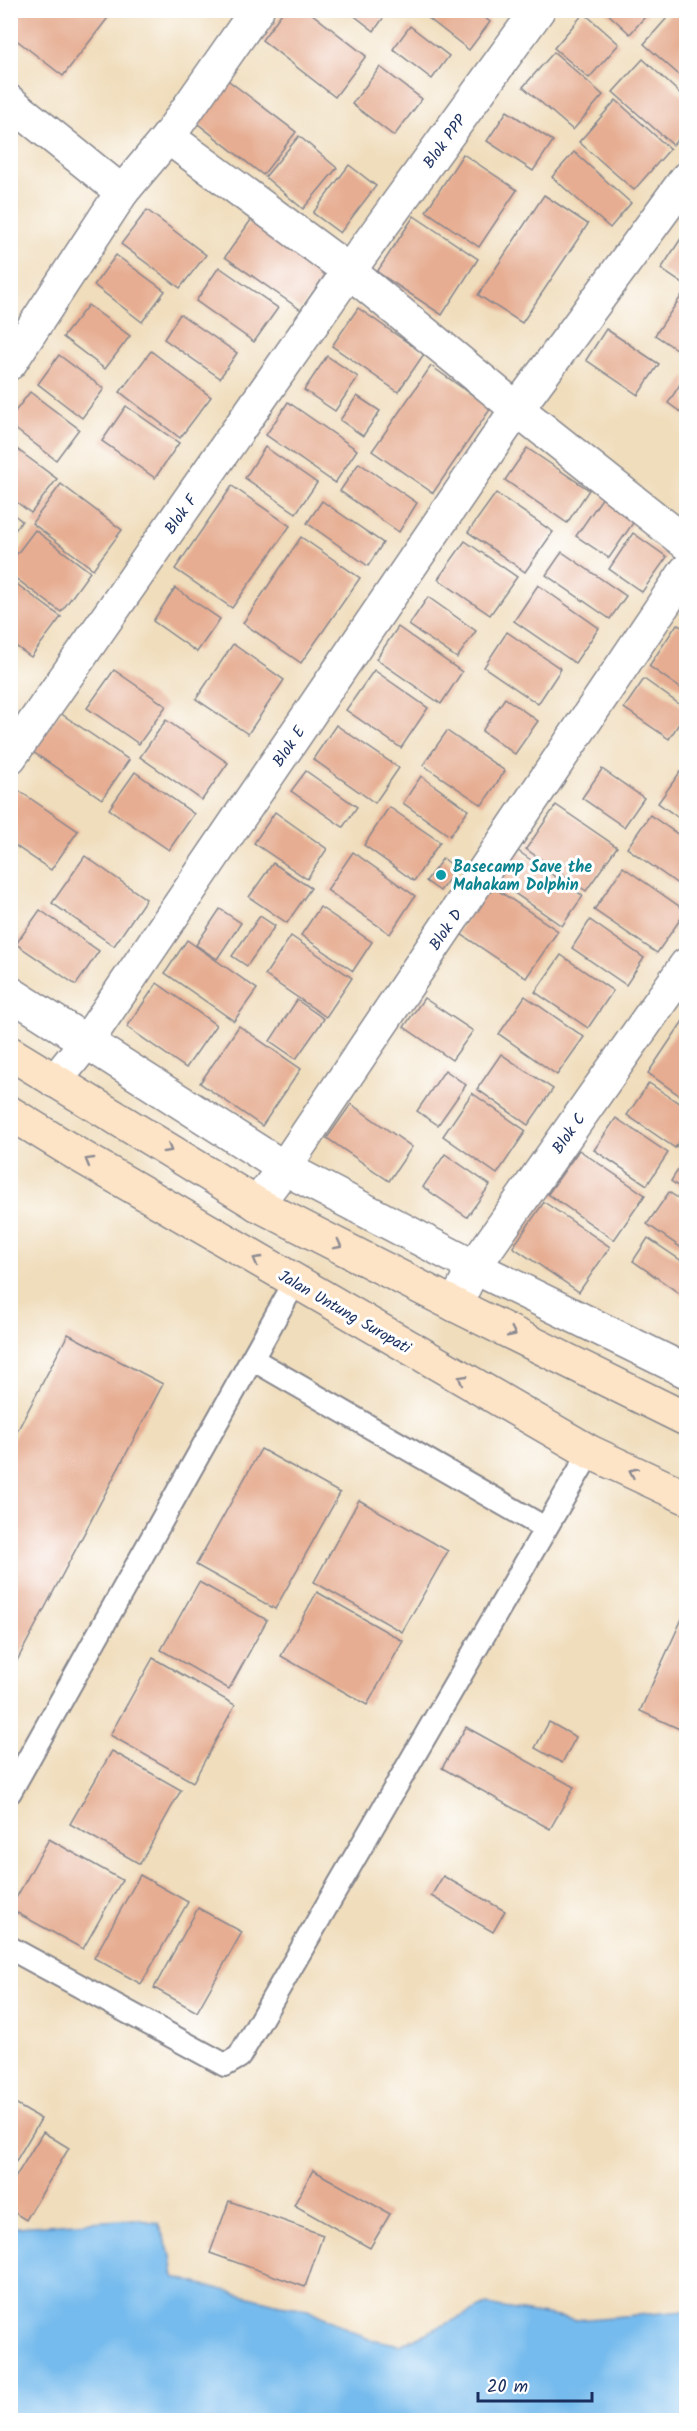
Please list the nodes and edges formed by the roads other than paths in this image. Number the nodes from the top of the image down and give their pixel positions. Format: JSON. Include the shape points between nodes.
{"nodes":[{"id":1,"x":257,"y":10,"type":"edge"},
{"id":2,"x":538,"y":10,"type":"edge"},
{"id":3,"x":10,"y":102,"type":"edge"},
{"id":4,"x":168,"y":137,"type":"junction"},
{"id":5,"x":687,"y":179,"type":"edge"},
{"id":6,"x":122,"y":192,"type":"junction"},
{"id":7,"x":349,"y":271,"type":"junction"},
{"id":8,"x":10,"y":363,"type":"edge"},
{"id":9,"x":517,"y":409,"type":"junction"},
{"id":10,"x":687,"y":543,"type":"edge"},
{"id":11,"x":687,"y":571,"type":"edge"},
{"id":12,"x":10,"y":757,"type":"edge"},
{"id":13,"x":687,"y":964,"type":"edge"},
{"id":14,"x":10,"y":993,"type":"edge"},
{"id":15,"x":87,"y":1041,"type":"junction"},
{"id":16,"x":10,"y":1053,"type":"edge"},
{"id":17,"x":55,"y":1081,"type":"junction"},
{"id":18,"x":10,"y":1113,"type":"edge"},
{"id":19,"x":284,"y":1168,"type":"junction"},
{"id":20,"x":257,"y":1204,"type":"junction"},
{"id":21,"x":474,"y":1267,"type":"junction"},
{"id":22,"x":295,"y":1282,"type":"junction"},
{"id":23,"x":455,"y":1305,"type":"junction"},
{"id":24,"x":252,"y":1359,"type":"junction"},
{"id":25,"x":685,"y":1366,"type":"edge"},
{"id":26,"x":687,"y":1419,"type":"edge"},
{"id":27,"x":590,"y":1452,"type":"junction"},
{"id":28,"x":687,"y":1497,"type":"edge"},
{"id":29,"x":545,"y":1528,"type":"junction"},
{"id":30,"x":10,"y":1792,"type":"edge"},
{"id":31,"x":10,"y":1948,"type":"edge"}],
"edges":[{"from":1,"to":4,"type":"street"},
{"from":2,"to":7,"type":"street","name":"Blok PPP"},
{"from":3,"to":6,"type":"street"},
{"from":4,"to":6,"type":"street"},
{"from":4,"to":7,"type":"street"},
{"from":5,"to":9,"type":"street","name":"Blok E"},
{"from":6,"to":8,"type":"street"},
{"from":7,"to":9,"type":"street"},
{"from":7,"to":12,"type":"street","name":"Blok F"},
{"from":9,"to":10,"type":"street"},
{"from":9,"to":15,"type":"street","name":"Blok E"},
{"from":11,"to":19,"type":"street","name":"Blok D"},
{"from":13,"to":21,"type":"street","name":"Blok C"},
{"from":14,"to":15,"type":"street"},
{"from":15,"to":17,"type":"street","name":"Blok E"},
{"from":15,"to":19,"type":"street"},
{"from":16,"to":17,"type":"main road"},
{"from":17,"to":20,"type":"main road","one_way":true},
{"from":22,"to":18,"type":"main road","name":"Jalan Untung Suropati","one_way":true},
{"from":19,"to":20,"type":"street","name":"Blok D"},
{"from":19,"to":21,"type":"street"},
{"from":20,"to":23,"type":"main road","one_way":true},
{"from":21,"to":23,"type":"street","name":"Blok C"},
{"from":21,"to":25,"type":"street"},
{"from":22,"to":24,"type":"lane"},
{"from":27,"to":22,"type":"main road","name":"Jalan Untung Suropati","one_way":true},
{"from":23,"to":26,"type":"main road","one_way":true},
{"from":24,"to":29,"type":"lane"},
{"from":24,"to":30,"type":"lane"},
{"from":28,"to":27,"type":"main road","name":"Jalan Untung Suropati","one_way":true},
{"from":27,"to":29,"type":"lane"},
{"from":29,"to":31,"type":"lane","via":[[239,2057],[225,2065]]}]}
